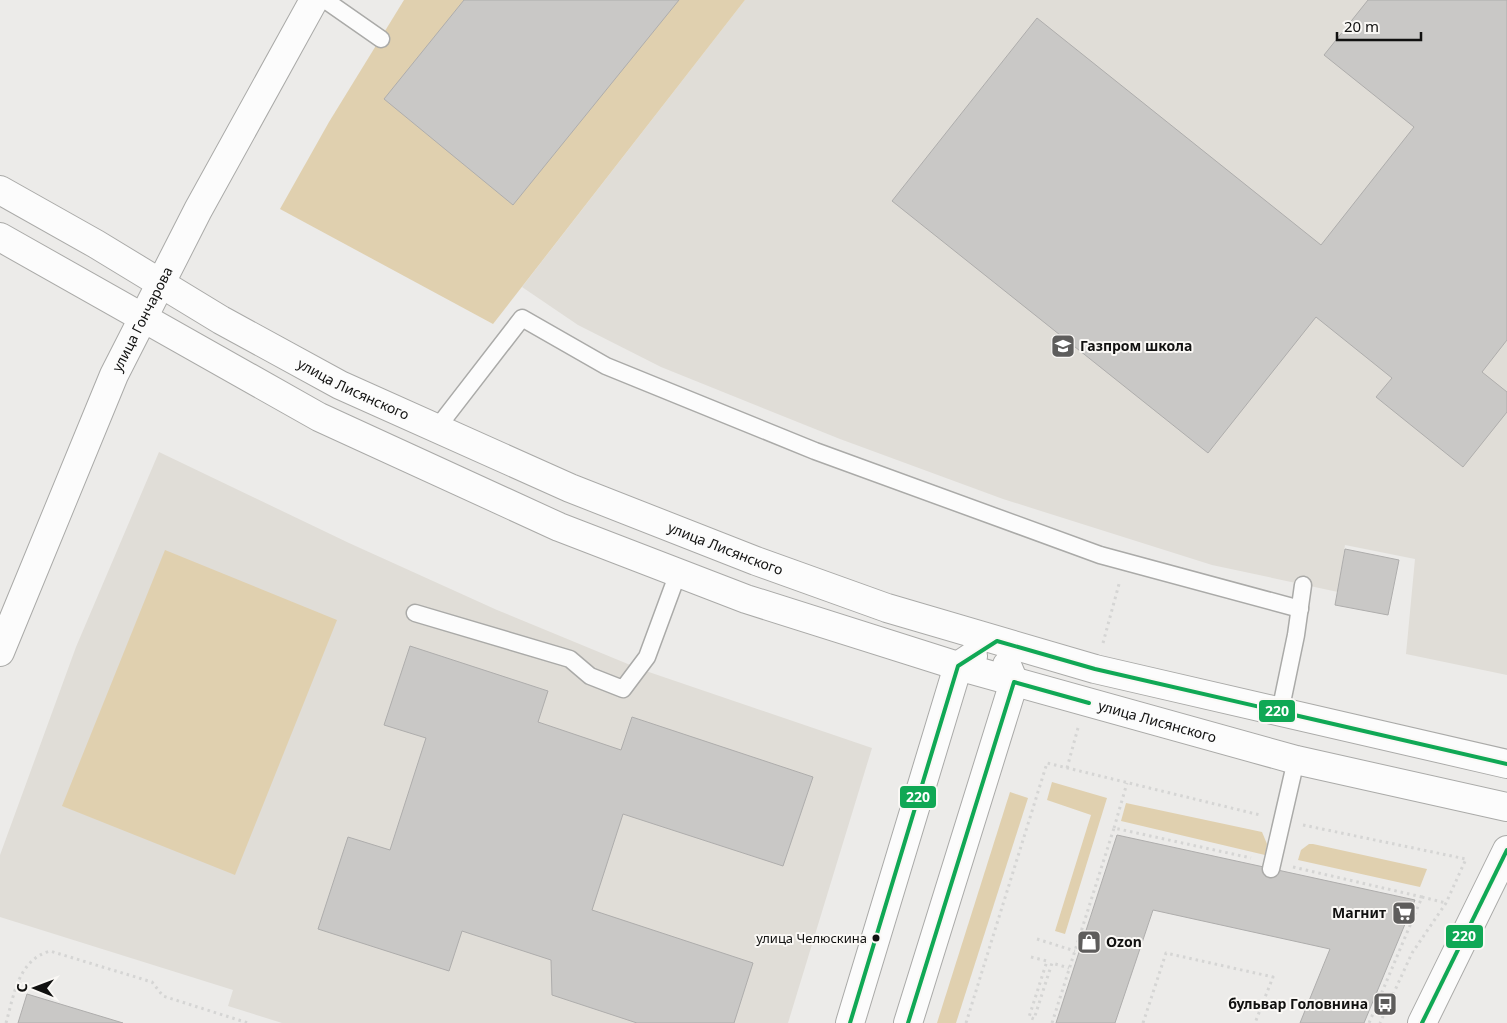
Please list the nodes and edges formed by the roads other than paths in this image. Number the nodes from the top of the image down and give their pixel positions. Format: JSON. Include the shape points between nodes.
{"nodes":[{"id":1,"x":314,"y":0,"type":"edge"},
{"id":2,"x":325,"y":0,"type":"edge"},
{"id":3,"x":381,"y":39,"type":"dead end"},
{"id":4,"x":0,"y":190,"type":"edge"},
{"id":5,"x":0,"y":237,"type":"edge"},
{"id":6,"x":160,"y":283,"type":"junction"},
{"id":7,"x":143,"y":317,"type":"junction"},
{"id":8,"x":437,"y":428,"type":"junction"},
{"id":9,"x":678,"y":573,"type":"junction"},
{"id":10,"x":1304,"y":585,"type":"dead end"},
{"id":11,"x":1300,"y":609,"type":"junction"},
{"id":12,"x":415,"y":613,"type":"dead end"},
{"id":13,"x":997,"y":641,"type":"junction"},
{"id":14,"x":0,"y":652,"type":"edge"},
{"id":15,"x":958,"y":666,"type":"junction"},
{"id":16,"x":1014,"y":682,"type":"junction"},
{"id":17,"x":1280,"y":712,"type":"junction"},
{"id":18,"x":1296,"y":760,"type":"junction"},
{"id":19,"x":1507,"y":764,"type":"edge"},
{"id":20,"x":1507,"y":807,"type":"edge"},
{"id":21,"x":1507,"y":850,"type":"edge"},
{"id":22,"x":1272,"y":866,"type":"road end"},
{"id":23,"x":850,"y":1023,"type":"edge"},
{"id":24,"x":908,"y":1023,"type":"edge"},
{"id":25,"x":1422,"y":1023,"type":"edge"}],
"edges":[{"from":1,"to":6,"type":"street","name":"улица Гончарова"},
{"from":2,"to":3,"type":"lane"},
{"from":4,"to":6,"type":"street","name":"улица Лисянского"},
{"from":5,"to":7,"type":"street","name":"улица Лисянского"},
{"from":6,"to":7,"type":"street","name":"улица Гончарова"},
{"from":6,"to":8,"type":"street","name":"улица Лисянского","via":[[340,385]]},
{"from":7,"to":9,"type":"street","name":"улица Лисянского","via":[[319,417],[558,526]]},
{"from":7,"to":14,"type":"street","name":"улица Гончарова","via":[[114,375]]},
{"from":8,"to":11,"type":"lane","via":[[522,318],[606,366],[815,451],[1100,555]]},
{"from":8,"to":13,"type":"street","name":"улица Лисянского","via":[[570,488],[756,561],[887,608]]},
{"from":9,"to":12,"type":"lane","via":[[647,657],[623,688],[590,676],[570,659]]},
{"from":9,"to":15,"type":"street","name":"улица Лисянского","via":[[746,599]]},
{"from":10,"to":11,"type":"lane"},
{"from":11,"to":17,"type":"lane"},
{"from":13,"to":15,"type":"street"},
{"from":13,"to":16,"type":"street"},
{"from":13,"to":17,"type":"street","name":"улица Лисянского","via":[[1095,669]]},
{"from":15,"to":16,"type":"street","name":"улица Лисянского"},
{"from":15,"to":23,"type":"street"},
{"from":16,"to":18,"type":"street","name":"улица Лисянского"},
{"from":16,"to":24,"type":"street"},
{"from":17,"to":19,"type":"street","name":"улица Лисянского"},
{"from":18,"to":20,"type":"street","name":"улица Лисянского"},
{"from":18,"to":22,"type":"lane"},
{"from":21,"to":25,"type":"street"}]}
